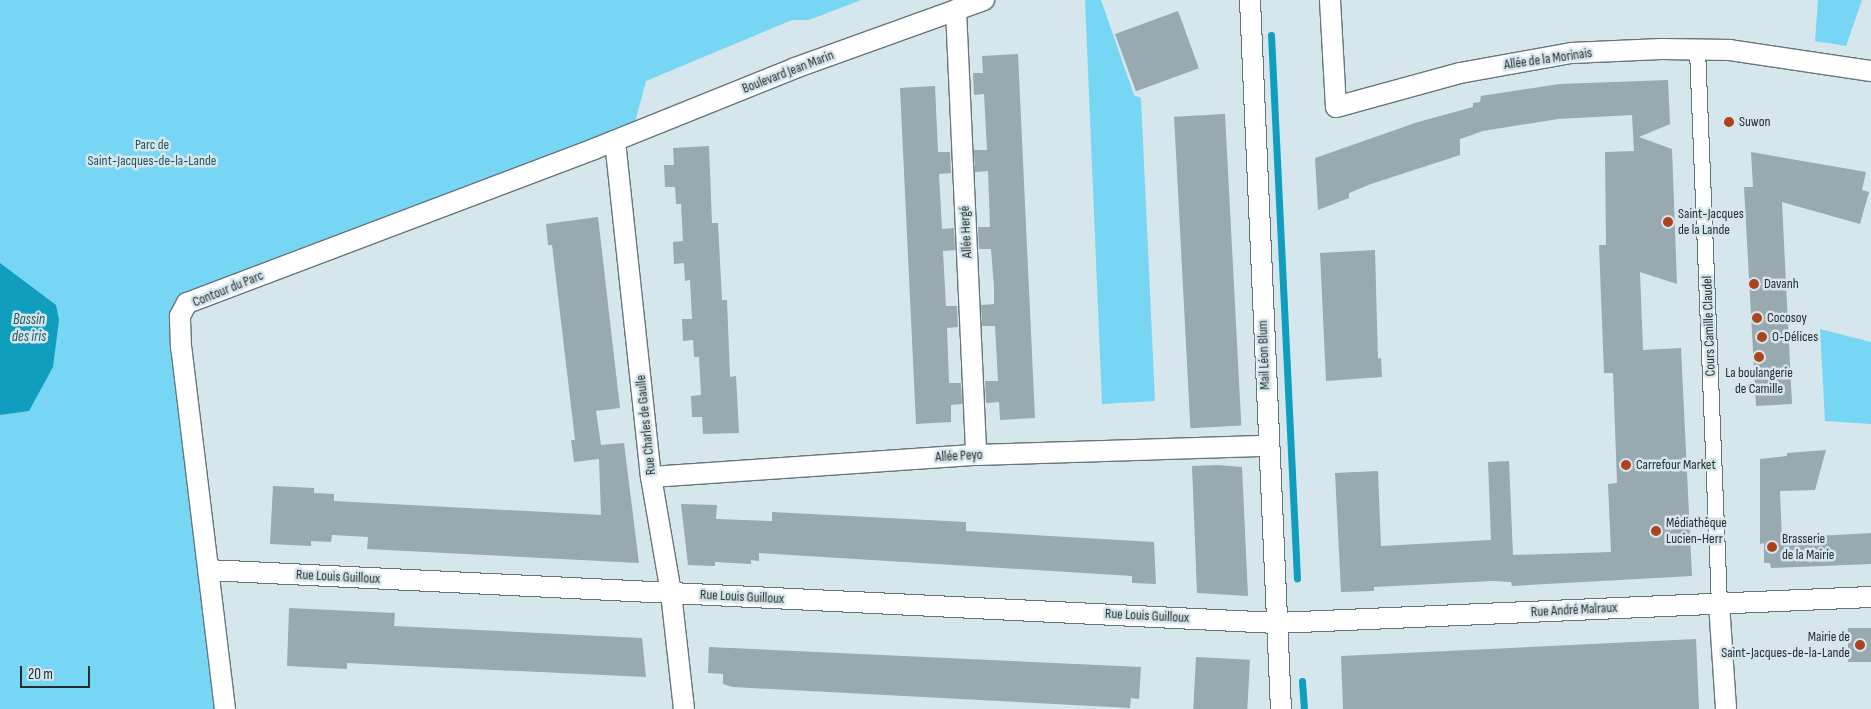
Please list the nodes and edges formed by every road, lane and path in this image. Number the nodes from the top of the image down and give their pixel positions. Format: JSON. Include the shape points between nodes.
{"nodes":[{"id":1,"x":984,"y":0,"type":"edge"},
{"id":2,"x":1250,"y":0,"type":"edge"},
{"id":3,"x":1330,"y":0,"type":"edge"},
{"id":4,"x":956,"y":10,"type":"junction"},
{"id":5,"x":1697,"y":49,"type":"junction"},
{"id":6,"x":1871,"y":71,"type":"edge"},
{"id":7,"x":615,"y":141,"type":"junction"},
{"id":8,"x":594,"y":149,"type":"joint"},
{"id":9,"x":1268,"y":446,"type":"junction"},
{"id":10,"x":976,"y":455,"type":"junction"},
{"id":11,"x":652,"y":477,"type":"junction"},
{"id":12,"x":208,"y":570,"type":"junction"},
{"id":13,"x":670,"y":593,"type":"junction"},
{"id":14,"x":1871,"y":597,"type":"edge"},
{"id":15,"x":1719,"y":603,"type":"junction"},
{"id":16,"x":1277,"y":623,"type":"junction"},
{"id":17,"x":225,"y":709,"type":"edge"},
{"id":18,"x":684,"y":709,"type":"edge"},
{"id":19,"x":1281,"y":709,"type":"edge"},
{"id":20,"x":1726,"y":709,"type":"edge"}],
"edges":[{"from":1,"to":4,"type":"street","name":"Boulevard Jean Marin"},
{"from":2,"to":9,"type":"street","name":"Mail Léon Blum"},
{"from":3,"to":5,"type":"street","name":"Allée de la Morinais","via":[[1336,107],[1460,73],[1571,53]]},
{"from":4,"to":7,"type":"street","name":"Boulevard Jean Marin","via":[[795,68]]},
{"from":4,"to":10,"type":"street","name":"Allée Hergé"},
{"from":5,"to":6,"type":"street","name":"Allée de la Morinais","via":[[1787,57]]},
{"from":5,"to":15,"type":"street","name":"Cours Camille Claudel"},
{"from":7,"to":8,"type":"street","name":"Boulevard Jean Marin"},
{"from":7,"to":11,"type":"street","name":"Rue Charles de Gaulle"},
{"from":8,"to":12,"type":"street","name":"Contour du Parc","via":[[188,303],[180,316],[181,348]]},
{"from":9,"to":10,"type":"street","name":"Allée Peyo"},
{"from":9,"to":16,"type":"street","name":"Mail Léon Blum"},
{"from":10,"to":11,"type":"street","name":"Allée Peyo"},
{"from":11,"to":13,"type":"street","name":"Rue Charles de Gaulle"},
{"from":12,"to":13,"type":"street","name":"Rue Louis Guilloux"},
{"from":12,"to":17,"type":"street","name":"Contour du Parc"},
{"from":13,"to":16,"type":"street","name":"Rue Louis Guilloux"},
{"from":13,"to":18,"type":"street","name":"Rue Charles de Gaulle"},
{"from":14,"to":15,"type":"street","name":"Rue André Malraux"},
{"from":15,"to":16,"type":"street","name":"Rue André Malraux"},
{"from":15,"to":20,"type":"street"},
{"from":16,"to":19,"type":"street","name":"Mail Léon Blum"}]}
